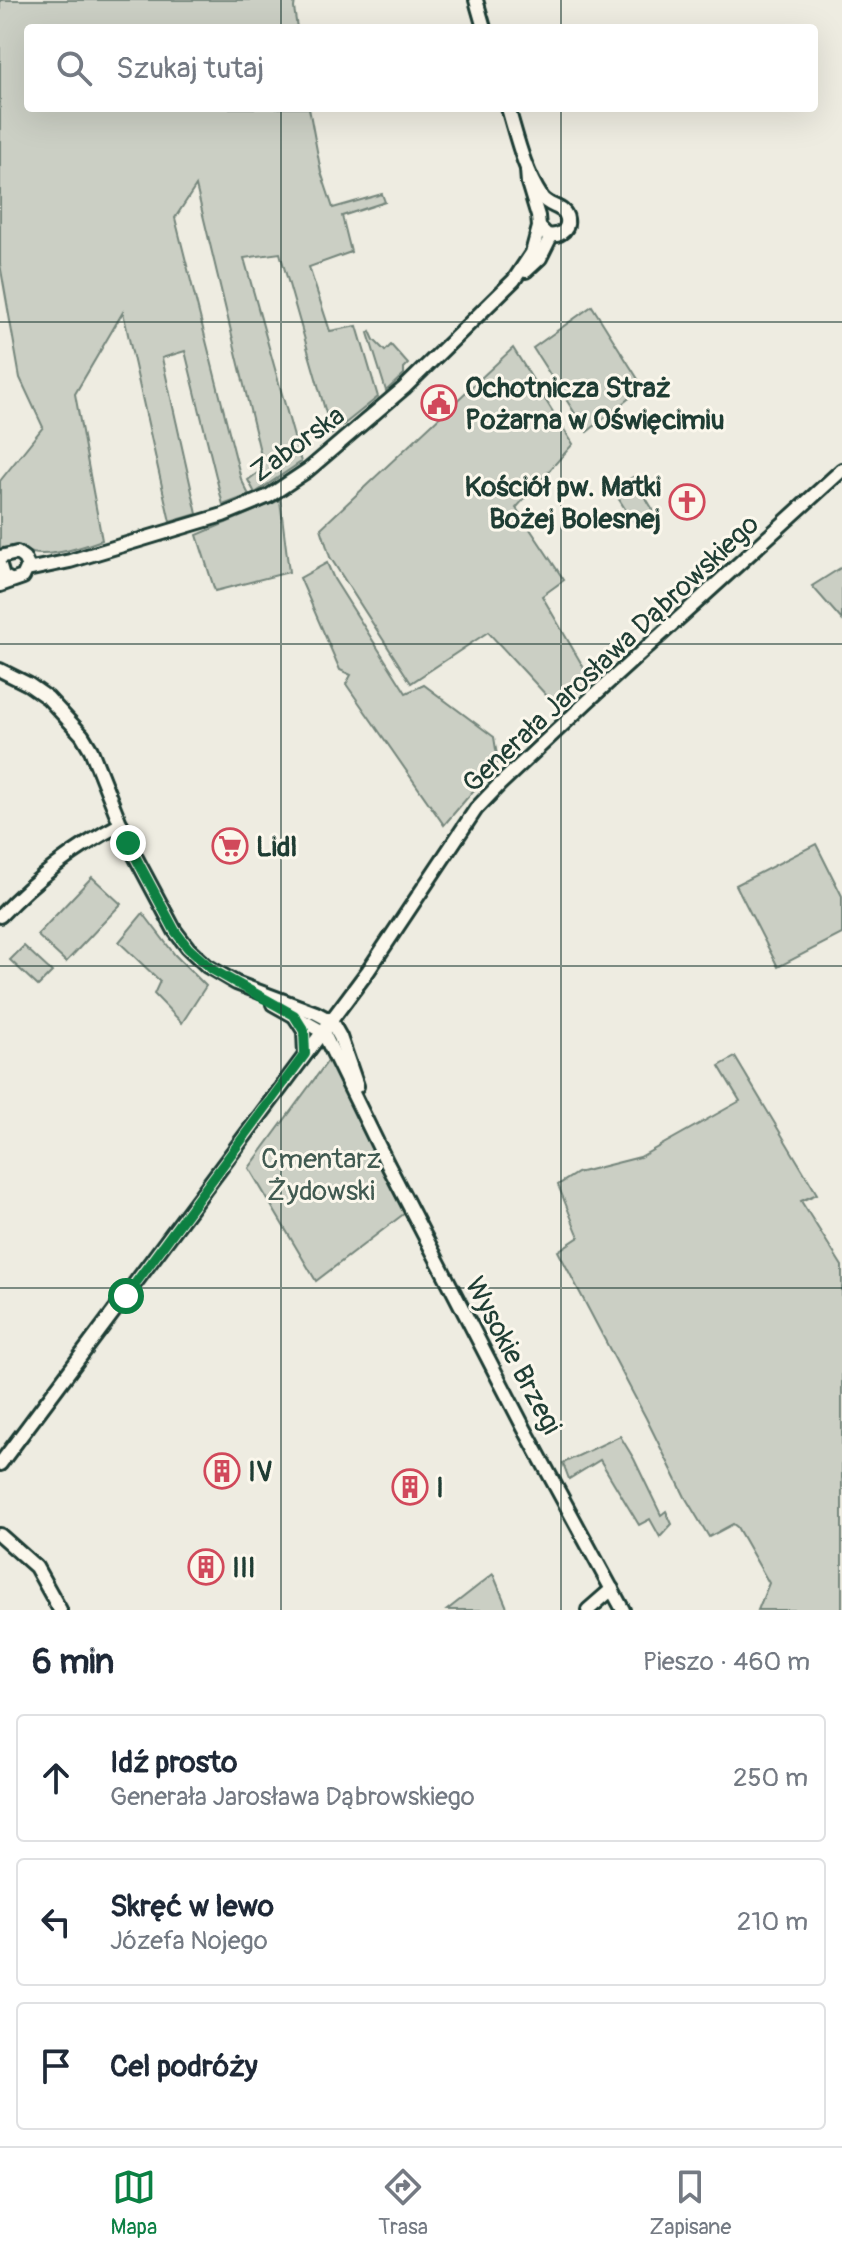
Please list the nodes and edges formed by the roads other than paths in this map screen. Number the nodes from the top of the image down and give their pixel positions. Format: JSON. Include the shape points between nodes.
{"nodes":[{"id":1,"x":476,"y":0,"type":"edge"},
{"id":2,"x":483,"y":24,"type":"edge"},
{"id":3,"x":509,"y":112,"type":"edge"},
{"id":4,"x":527,"y":170,"type":"junction"},
{"id":5,"x":551,"y":206,"type":"junction"},
{"id":6,"x":538,"y":222,"type":"junction"},
{"id":7,"x":551,"y":236,"type":"junction"},
{"id":8,"x":514,"y":280,"type":"junction"},
{"id":9,"x":842,"y":470,"type":"edge"},
{"id":10,"x":27,"y":566,"type":"junction"},
{"id":11,"x":2,"y":570,"type":"edge"},
{"id":12,"x":0,"y":670,"type":"edge"},
{"id":13,"x":121,"y":824,"type":"junction"},
{"id":14,"x":0,"y":916,"type":"edge"},
{"id":15,"x":241,"y":985,"type":"junction"},
{"id":16,"x":294,"y":1015,"type":"junction"},
{"id":17,"x":327,"y":1026,"type":"junction"},
{"id":18,"x":305,"y":1054,"type":"junction"},
{"id":19,"x":0,"y":1464,"type":"edge"},
{"id":20,"x":4,"y":1539,"type":"edge"},
{"id":21,"x":612,"y":1589,"type":"junction"},
{"id":22,"x":60,"y":1610,"type":"edge"},
{"id":23,"x":588,"y":1610,"type":"edge"},
{"id":24,"x":623,"y":1610,"type":"edge"}],
"edges":[{"from":1,"to":2,"type":"street"},
{"from":3,"to":4,"type":"street"},
{"from":4,"to":5,"type":"street"},
{"from":4,"to":6,"type":"street"},
{"from":5,"to":6,"type":"street","via":[[543,209]]},
{"from":5,"to":7,"type":"street","via":[[562,209],[568,221],[561,234]]},
{"from":6,"to":7,"type":"street"},
{"from":6,"to":8,"type":"street","name":"Zaborska","via":[[532,253]]},
{"from":7,"to":8,"type":"street","name":"Zaborska","via":[[540,258]]},
{"from":8,"to":10,"type":"street","name":"Zaborska","via":[[404,388],[280,490],[223,515],[60,563]]},
{"from":9,"to":17,"type":"street","name":"Generała Jarosława Dąbrowskiego","via":[[485,798]]},
{"from":10,"to":11,"type":"street","via":[[19,580]]},
{"from":10,"to":11,"type":"street","via":[[17,553],[9,554]]},
{"from":12,"to":13,"type":"street","via":[[48,698],[82,735]]},
{"from":13,"to":14,"type":"street","via":[[63,859]]},
{"from":13,"to":15,"type":"street","via":[[175,931],[207,966]]},
{"from":15,"to":16,"type":"street"},
{"from":15,"to":17,"type":"street","via":[[316,1013]]},
{"from":16,"to":17,"type":"street"},
{"from":16,"to":18,"type":"street","via":[[304,1031]]},
{"from":17,"to":18,"type":"street","name":"Generała Jarosława Dąbrowskiego"},
{"from":17,"to":21,"type":"street","name":"Wysokie Brzegi","via":[[344,1049],[387,1163]]},
{"from":18,"to":19,"type":"street","name":"Generała Jarosława Dąbrowskiego"},
{"from":20,"to":22,"type":"street","via":[[41,1573]]},
{"from":21,"to":23,"type":"street"},
{"from":21,"to":24,"type":"street","name":"Wysokie Brzegi"}]}
